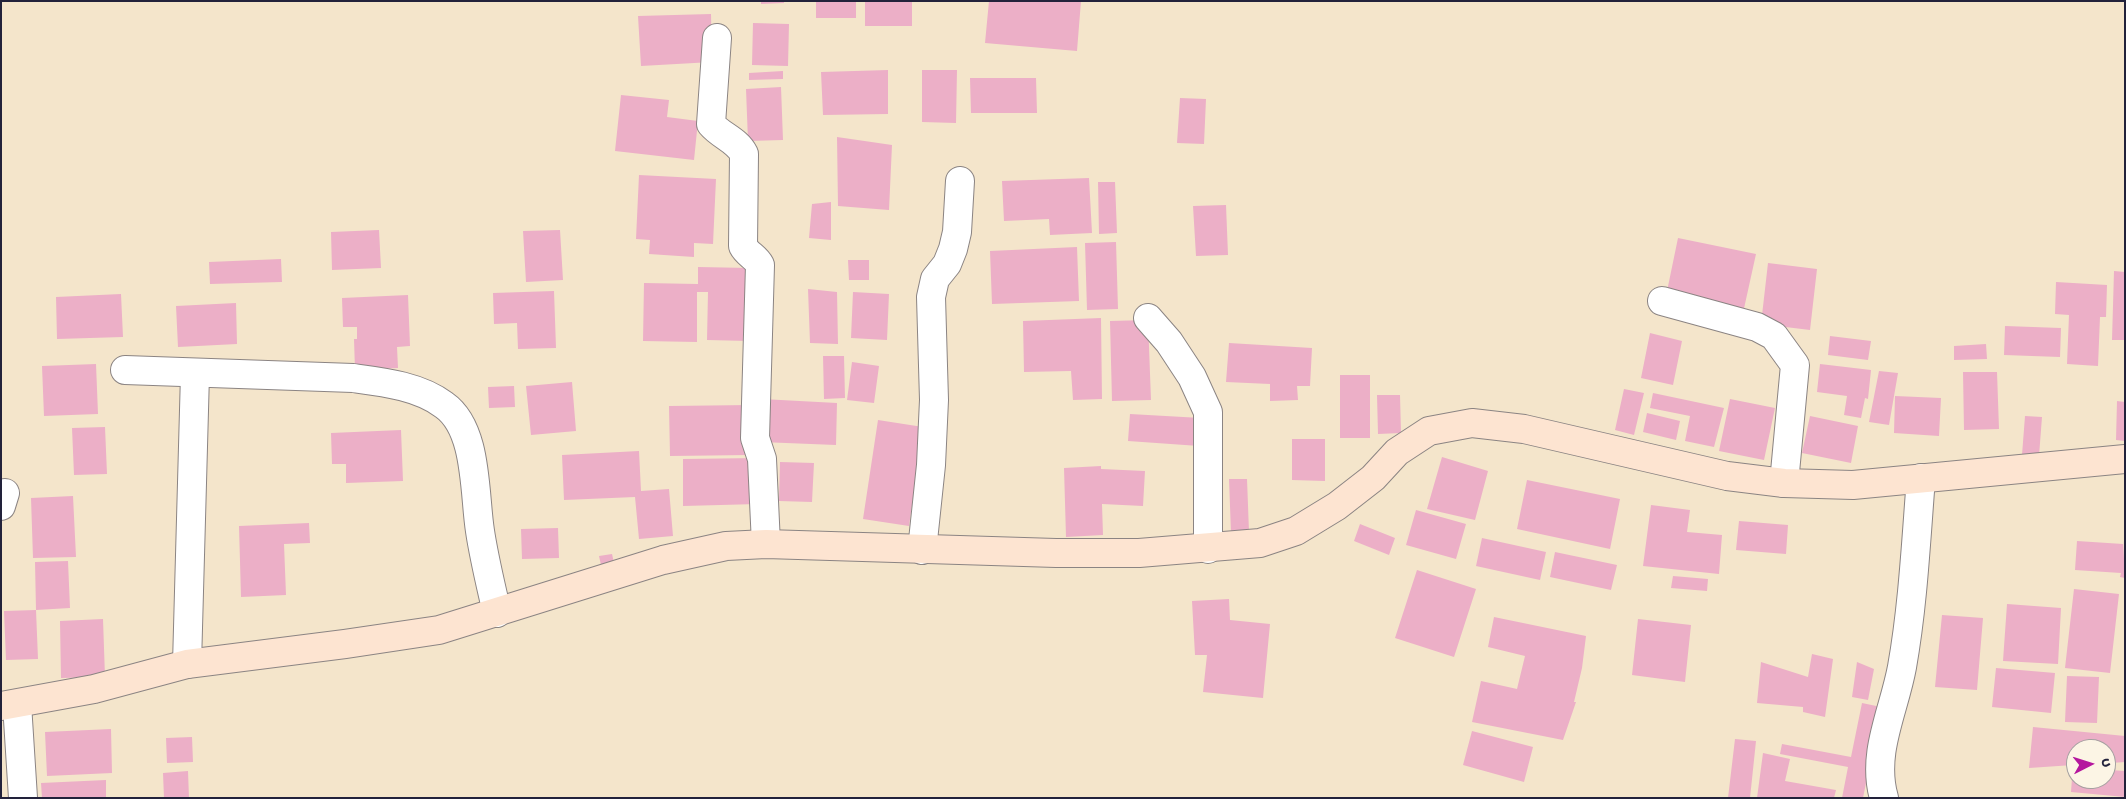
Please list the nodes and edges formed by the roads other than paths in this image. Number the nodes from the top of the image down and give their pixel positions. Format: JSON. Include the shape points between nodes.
{"nodes":[{"id":1,"x":717,"y":38,"type":"dead end"},
{"id":2,"x":960,"y":181,"type":"dead end"},
{"id":3,"x":1662,"y":301,"type":"dead end"},
{"id":4,"x":1148,"y":318,"type":"dead end"},
{"id":5,"x":125,"y":370,"type":"dead end"},
{"id":6,"x":195,"y":374,"type":"junction"},
{"id":7,"x":2125,"y":459,"type":"edge"},
{"id":8,"x":1921,"y":478,"type":"junction"},
{"id":9,"x":1784,"y":483,"type":"junction"},
{"id":10,"x":766,"y":544,"type":"junction"},
{"id":11,"x":1208,"y":549,"type":"junction"},
{"id":12,"x":922,"y":550,"type":"junction"},
{"id":13,"x":497,"y":613,"type":"junction"},
{"id":14,"x":187,"y":664,"type":"junction"},
{"id":15,"x":9,"y":705,"type":"edge"},
{"id":16,"x":23,"y":798,"type":"edge"},
{"id":17,"x":1884,"y":798,"type":"edge"}],
"edges":[{"from":1,"to":10,"type":"street","via":[[711,124],[718,133],[740,145],[744,154],[743,246],[760,265],[755,438],[762,459]]},
{"from":2,"to":12,"type":"street","via":[[954,249],[935,279],[931,297],[934,400]]},
{"from":3,"to":9,"type":"street","via":[[1757,327],[1774,336],[1795,365]]},
{"from":4,"to":11,"type":"street","via":[[1192,377],[1208,412]]},
{"from":5,"to":6,"type":"street"},
{"from":6,"to":13,"type":"street","via":[[353,378],[389,383],[445,405],[460,423],[470,449],[480,530]]},
{"from":6,"to":14,"type":"street"},
{"from":7,"to":8,"type":"street"},
{"from":8,"to":9,"type":"street","via":[[1852,485]]},
{"from":8,"to":17,"type":"street","via":[[1902,668],[1881,748],[1880,787]]},
{"from":9,"to":11,"type":"street","via":[[1727,476],[1524,430],[1472,423],[1429,431],[1397,452],[1373,478],[1337,506],[1296,531],[1260,543]]},
{"from":10,"to":12,"type":"street"},
{"from":10,"to":13,"type":"street","via":[[726,546],[663,560]]},
{"from":11,"to":12,"type":"street","via":[[1065,553]]},
{"from":13,"to":14,"type":"street","via":[[439,630]]},
{"from":14,"to":15,"type":"street","via":[[94,689]]},
{"from":15,"to":16,"type":"street"}]}
